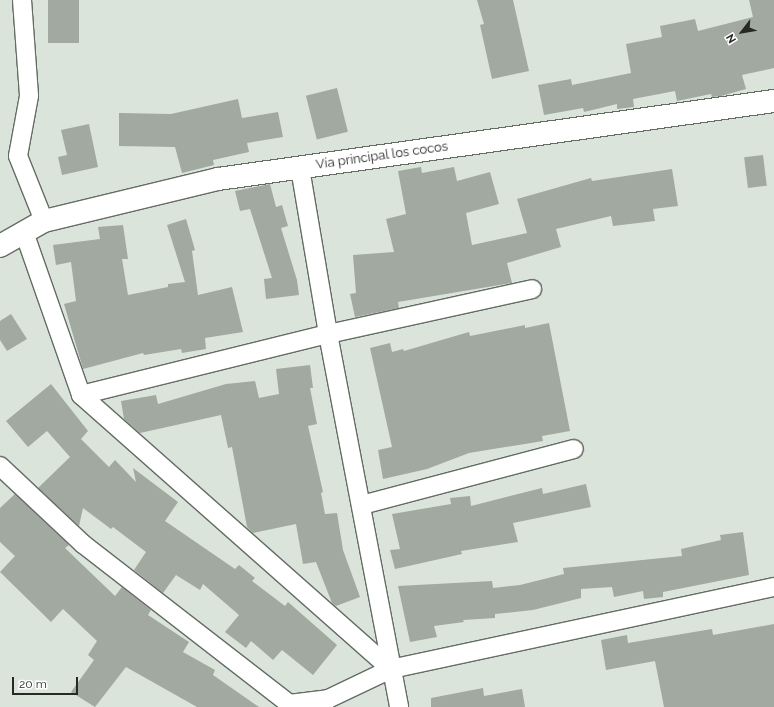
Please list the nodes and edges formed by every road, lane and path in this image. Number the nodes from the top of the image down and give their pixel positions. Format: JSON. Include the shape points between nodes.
{"nodes":[{"id":1,"x":22,"y":0,"type":"edge"},
{"id":2,"x":774,"y":101,"type":"edge"},
{"id":3,"x":300,"y":168,"type":"junction"},
{"id":4,"x":44,"y":221,"type":"junction"},
{"id":5,"x":24,"y":232,"type":"junction"},
{"id":6,"x":0,"y":246,"type":"edge"},
{"id":7,"x":532,"y":289,"type":"dead end"},
{"id":8,"x":328,"y":334,"type":"junction"},
{"id":9,"x":81,"y":395,"type":"junction"},
{"id":10,"x":574,"y":449,"type":"dead end"},
{"id":11,"x":0,"y":466,"type":"edge"},
{"id":12,"x":362,"y":505,"type":"junction"},
{"id":13,"x":774,"y":587,"type":"edge"},
{"id":14,"x":391,"y":669,"type":"junction"},
{"id":15,"x":399,"y":707,"type":"edge"}],
"edges":[{"from":1,"to":4,"type":"street","via":[[29,96],[18,156]]},
{"from":2,"to":3,"type":"street","name":"Vía principal los cocos"},
{"from":3,"to":4,"type":"street","name":"Vía principal los cocos","via":[[218,179]]},
{"from":3,"to":8,"type":"street"},
{"from":4,"to":5,"type":"street","name":"Vía principal los cocos"},
{"from":5,"to":6,"type":"street","name":"Vía principal los cocos"},
{"from":5,"to":9,"type":"street"},
{"from":7,"to":8,"type":"street"},
{"from":8,"to":9,"type":"street"},
{"from":8,"to":12,"type":"street"},
{"from":9,"to":14,"type":"street"},
{"from":10,"to":12,"type":"street"},
{"from":11,"to":14,"type":"street","via":[[83,544],[289,704],[328,699]]},
{"from":12,"to":14,"type":"street"},
{"from":13,"to":14,"type":"street"},
{"from":14,"to":15,"type":"street"}]}
